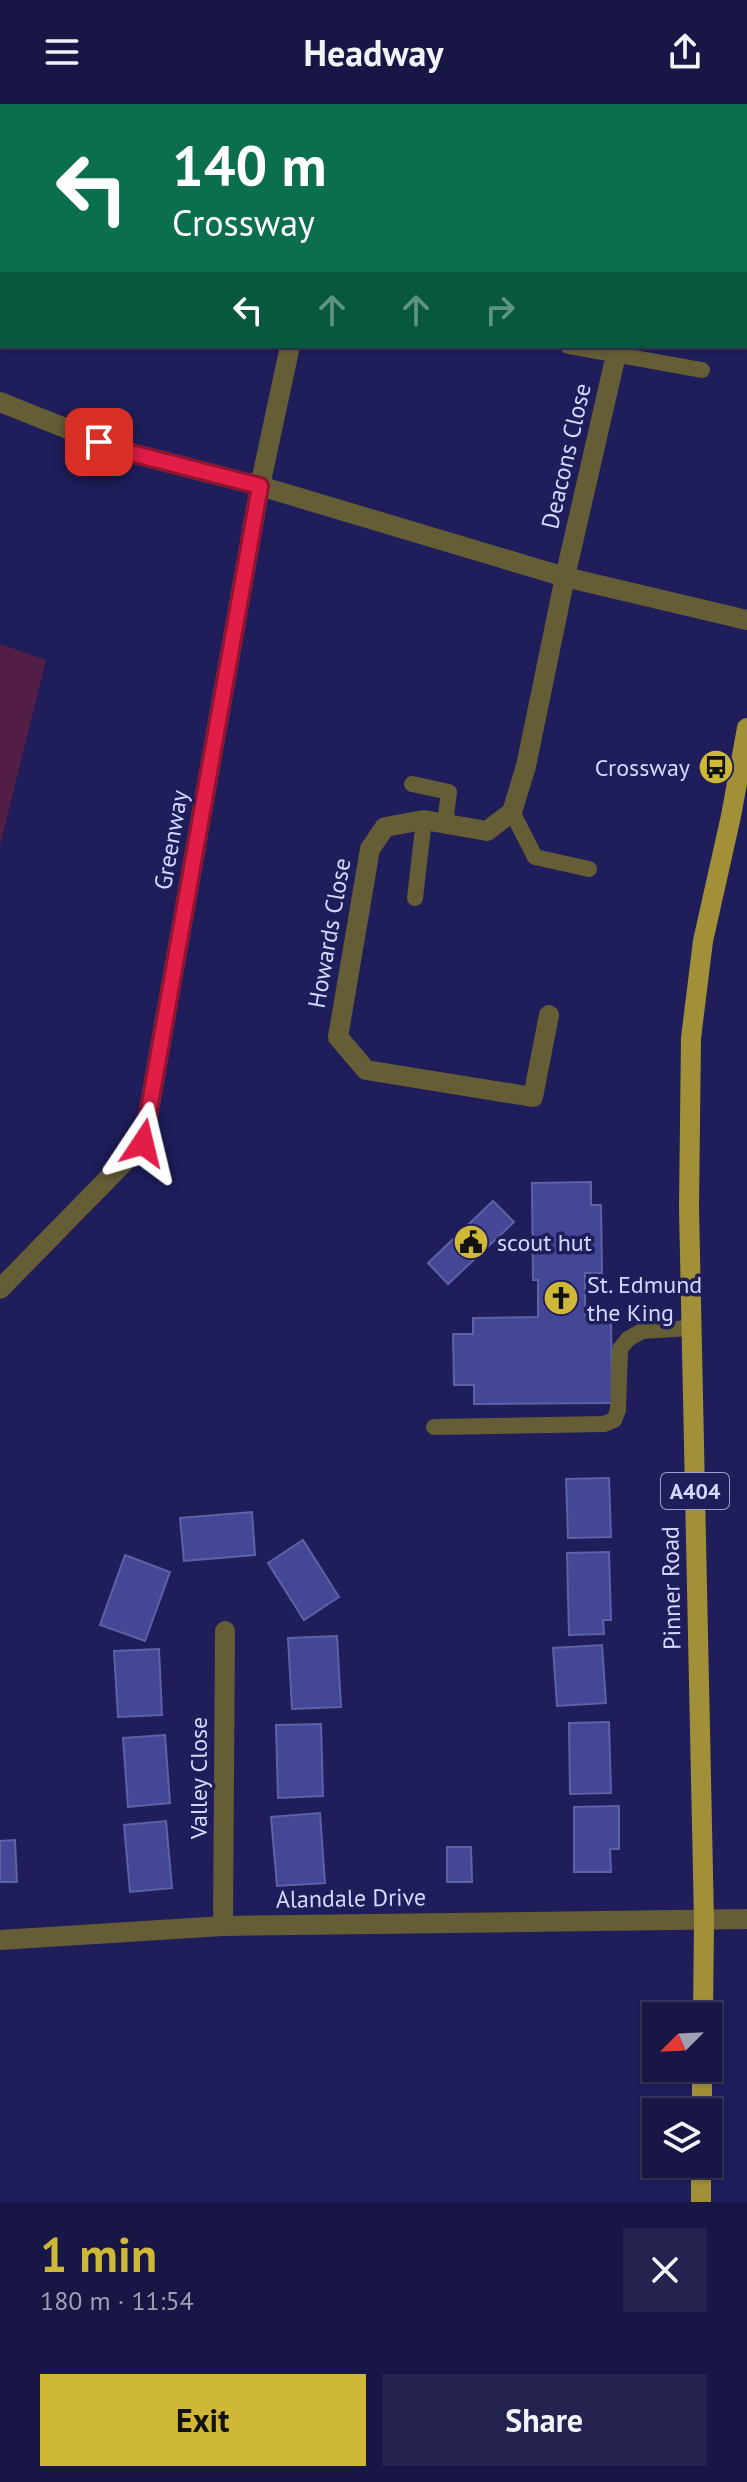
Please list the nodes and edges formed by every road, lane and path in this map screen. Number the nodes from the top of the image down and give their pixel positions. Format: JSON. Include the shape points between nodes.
{"nodes":[{"id":1,"x":290,"y":348,"type":"edge"},
{"id":2,"x":592,"y":348,"type":"edge"},
{"id":3,"x":617,"y":350,"type":"edge"},
{"id":4,"x":702,"y":370,"type":"dead end"},
{"id":5,"x":0,"y":402,"type":"edge"},
{"id":6,"x":260,"y":486,"type":"junction"},
{"id":7,"x":565,"y":577,"type":"junction"},
{"id":8,"x":747,"y":620,"type":"edge"},
{"id":9,"x":747,"y":728,"type":"edge"},
{"id":10,"x":412,"y":784,"type":"dead end"},
{"id":11,"x":512,"y":812,"type":"junction"},
{"id":12,"x":424,"y":820,"type":"junction"},
{"id":13,"x":445,"y":823,"type":"junction"},
{"id":14,"x":589,"y":869,"type":"dead end"},
{"id":15,"x":415,"y":898,"type":"dead end"},
{"id":16,"x":549,"y":1015,"type":"dead end"},
{"id":17,"x":0,"y":1289,"type":"edge"},
{"id":18,"x":691,"y":1328,"type":"junction"},
{"id":19,"x":434,"y":1427,"type":"dead end"},
{"id":20,"x":225,"y":1631,"type":"dead end"},
{"id":21,"x":747,"y":1919,"type":"edge"},
{"id":22,"x":704,"y":1921,"type":"junction"},
{"id":23,"x":223,"y":1926,"type":"junction"},
{"id":24,"x":0,"y":1940,"type":"edge"},
{"id":25,"x":703,"y":2002,"type":"edge"},
{"id":26,"x":701,"y":2178,"type":"edge"},
{"id":27,"x":701,"y":2202,"type":"edge"}],
"edges":[{"from":1,"to":6,"type":"street","name":"Greenway"},
{"from":2,"to":3,"type":"lane"},
{"from":3,"to":4,"type":"lane"},
{"from":3,"to":7,"type":"street","name":"Deacons Close"},
{"from":5,"to":6,"type":"street","via":[[123,451]]},
{"from":6,"to":7,"type":"street"},
{"from":6,"to":17,"type":"street","name":"Greenway","via":[[143,1143]]},
{"from":7,"to":8,"type":"street"},
{"from":7,"to":11,"type":"street"},
{"from":9,"to":18,"type":"main road","name":"Pinner Road","number":"A404","via":[[699,967],[691,1038]]},
{"from":10,"to":13,"type":"lane","via":[[449,792]]},
{"from":11,"to":13,"type":"street","name":"Howards Close","via":[[487,831]]},
{"from":11,"to":14,"type":"lane","via":[[535,857]]},
{"from":12,"to":13,"type":"street","name":"Howards Close"},
{"from":12,"to":15,"type":"lane"},
{"from":12,"to":16,"type":"street","name":"Howards Close","via":[[385,827],[370,849],[338,1037],[366,1070],[533,1097]]},
{"from":18,"to":19,"type":"lane","via":[[642,1331],[628,1339],[620,1349],[618,1410],[614,1420],[604,1424]]},
{"from":18,"to":22,"type":"main road","name":"Pinner Road","number":"A404"},
{"from":20,"to":23,"type":"street","name":"Valley Close"},
{"from":21,"to":22,"type":"street","name":"Alandale Drive"},
{"from":22,"to":23,"type":"street","name":"Alandale Drive"},
{"from":22,"to":25,"type":"main road","name":"Pinner Road","number":"A404"},
{"from":23,"to":24,"type":"street","name":"Alandale Drive"},
{"from":26,"to":27,"type":"main road"}]}
